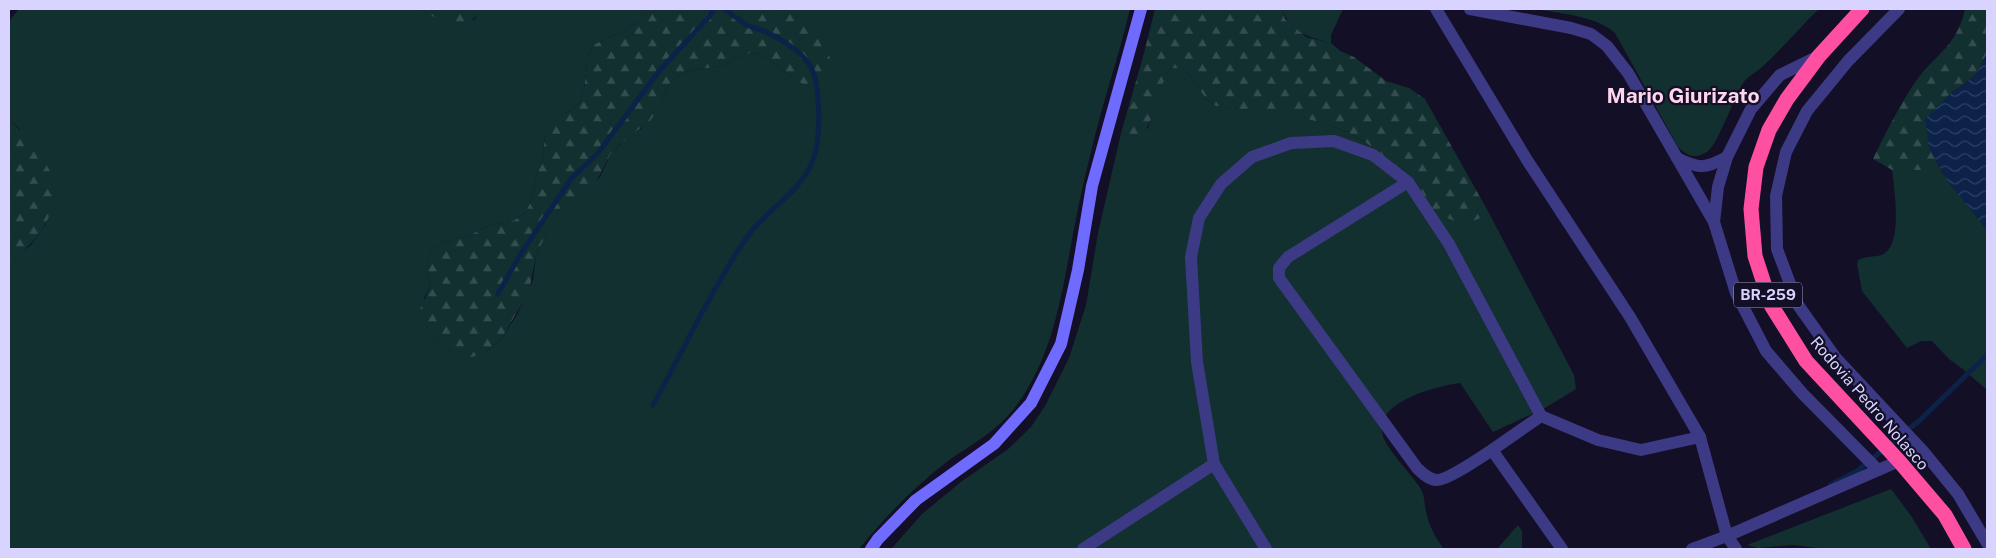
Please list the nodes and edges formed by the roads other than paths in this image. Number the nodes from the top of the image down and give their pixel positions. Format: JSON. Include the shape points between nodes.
{"nodes":[{"id":1,"x":1141,"y":9,"type":"edge"},
{"id":2,"x":1436,"y":9,"type":"edge"},
{"id":3,"x":1470,"y":9,"type":"edge"},
{"id":4,"x":1862,"y":9,"type":"edge"},
{"id":5,"x":1899,"y":9,"type":"edge"},
{"id":6,"x":1819,"y":56,"type":"junction"},
{"id":7,"x":1727,"y":157,"type":"junction"},
{"id":8,"x":1677,"y":158,"type":"junction"},
{"id":9,"x":1408,"y":182,"type":"junction"},
{"id":10,"x":1714,"y":222,"type":"junction"},
{"id":11,"x":1541,"y":416,"type":"junction"},
{"id":12,"x":1700,"y":438,"type":"junction"},
{"id":13,"x":1492,"y":450,"type":"junction"},
{"id":14,"x":1899,"y":461,"type":"junction"},
{"id":15,"x":1214,"y":464,"type":"junction"},
{"id":16,"x":1878,"y":470,"type":"junction"},
{"id":17,"x":1727,"y":536,"type":"junction"},
{"id":18,"x":1987,"y":543,"type":"edge"},
{"id":19,"x":871,"y":549,"type":"edge"},
{"id":20,"x":1083,"y":549,"type":"edge"},
{"id":21,"x":1266,"y":549,"type":"edge"},
{"id":22,"x":1562,"y":549,"type":"edge"},
{"id":23,"x":1692,"y":549,"type":"edge"},
{"id":24,"x":1736,"y":549,"type":"edge"},
{"id":25,"x":1964,"y":549,"type":"edge"}],
"edges":[{"from":1,"to":19,"type":"street","via":[[1092,186],[1061,344],[1031,403],[994,444],[916,500]]},
{"from":2,"to":12,"type":"street","via":[[1527,160],[1630,317]]},
{"from":3,"to":8,"type":"street","via":[[1591,34],[1607,46],[1628,73]]},
{"from":4,"to":6,"type":"highway","name":"Rodovia Pedro Nolasco","number":"BR-259"},
{"from":5,"to":18,"type":"street","via":[[1848,61],[1807,111],[1786,152],[1776,196],[1777,249],[1798,305],[1835,357],[1923,451],[1958,494]]},
{"from":6,"to":7,"type":"street","via":[[1780,75],[1764,91],[1751,109]]},
{"from":6,"to":14,"type":"highway","name":"Rodovia Pedro Nolasco","number":"BR-259","via":[[1782,107],[1769,130],[1756,167],[1751,209],[1755,256],[1771,305],[1806,361]]},
{"from":7,"to":8,"type":"street","via":[[1712,165],[1695,167]]},
{"from":7,"to":10,"type":"street","via":[[1718,187]]},
{"from":8,"to":10,"type":"street"},
{"from":9,"to":11,"type":"street","via":[[1449,244]]},
{"from":9,"to":13,"type":"street","via":[[1288,257],[1279,268],[1279,278],[1426,476],[1436,480],[1447,477]]},
{"from":9,"to":15,"type":"street","via":[[1373,155],[1334,141],[1291,143],[1252,157],[1221,184],[1199,218],[1191,258],[1197,362]]},
{"from":10,"to":16,"type":"street","via":[[1736,294],[1766,351],[1802,393]]},
{"from":11,"to":12,"type":"street","via":[[1598,440],[1641,450]]},
{"from":11,"to":13,"type":"street"},
{"from":12,"to":17,"type":"street"},
{"from":13,"to":22,"type":"street"},
{"from":14,"to":16,"type":"street"},
{"from":14,"to":25,"type":"highway","name":"Rodovia Pedro Nolasco","number":"BR-259","via":[[1945,515]]},
{"from":15,"to":20,"type":"street"},
{"from":15,"to":21,"type":"street"},
{"from":16,"to":17,"type":"street"},
{"from":17,"to":23,"type":"street"},
{"from":17,"to":24,"type":"street"}]}
